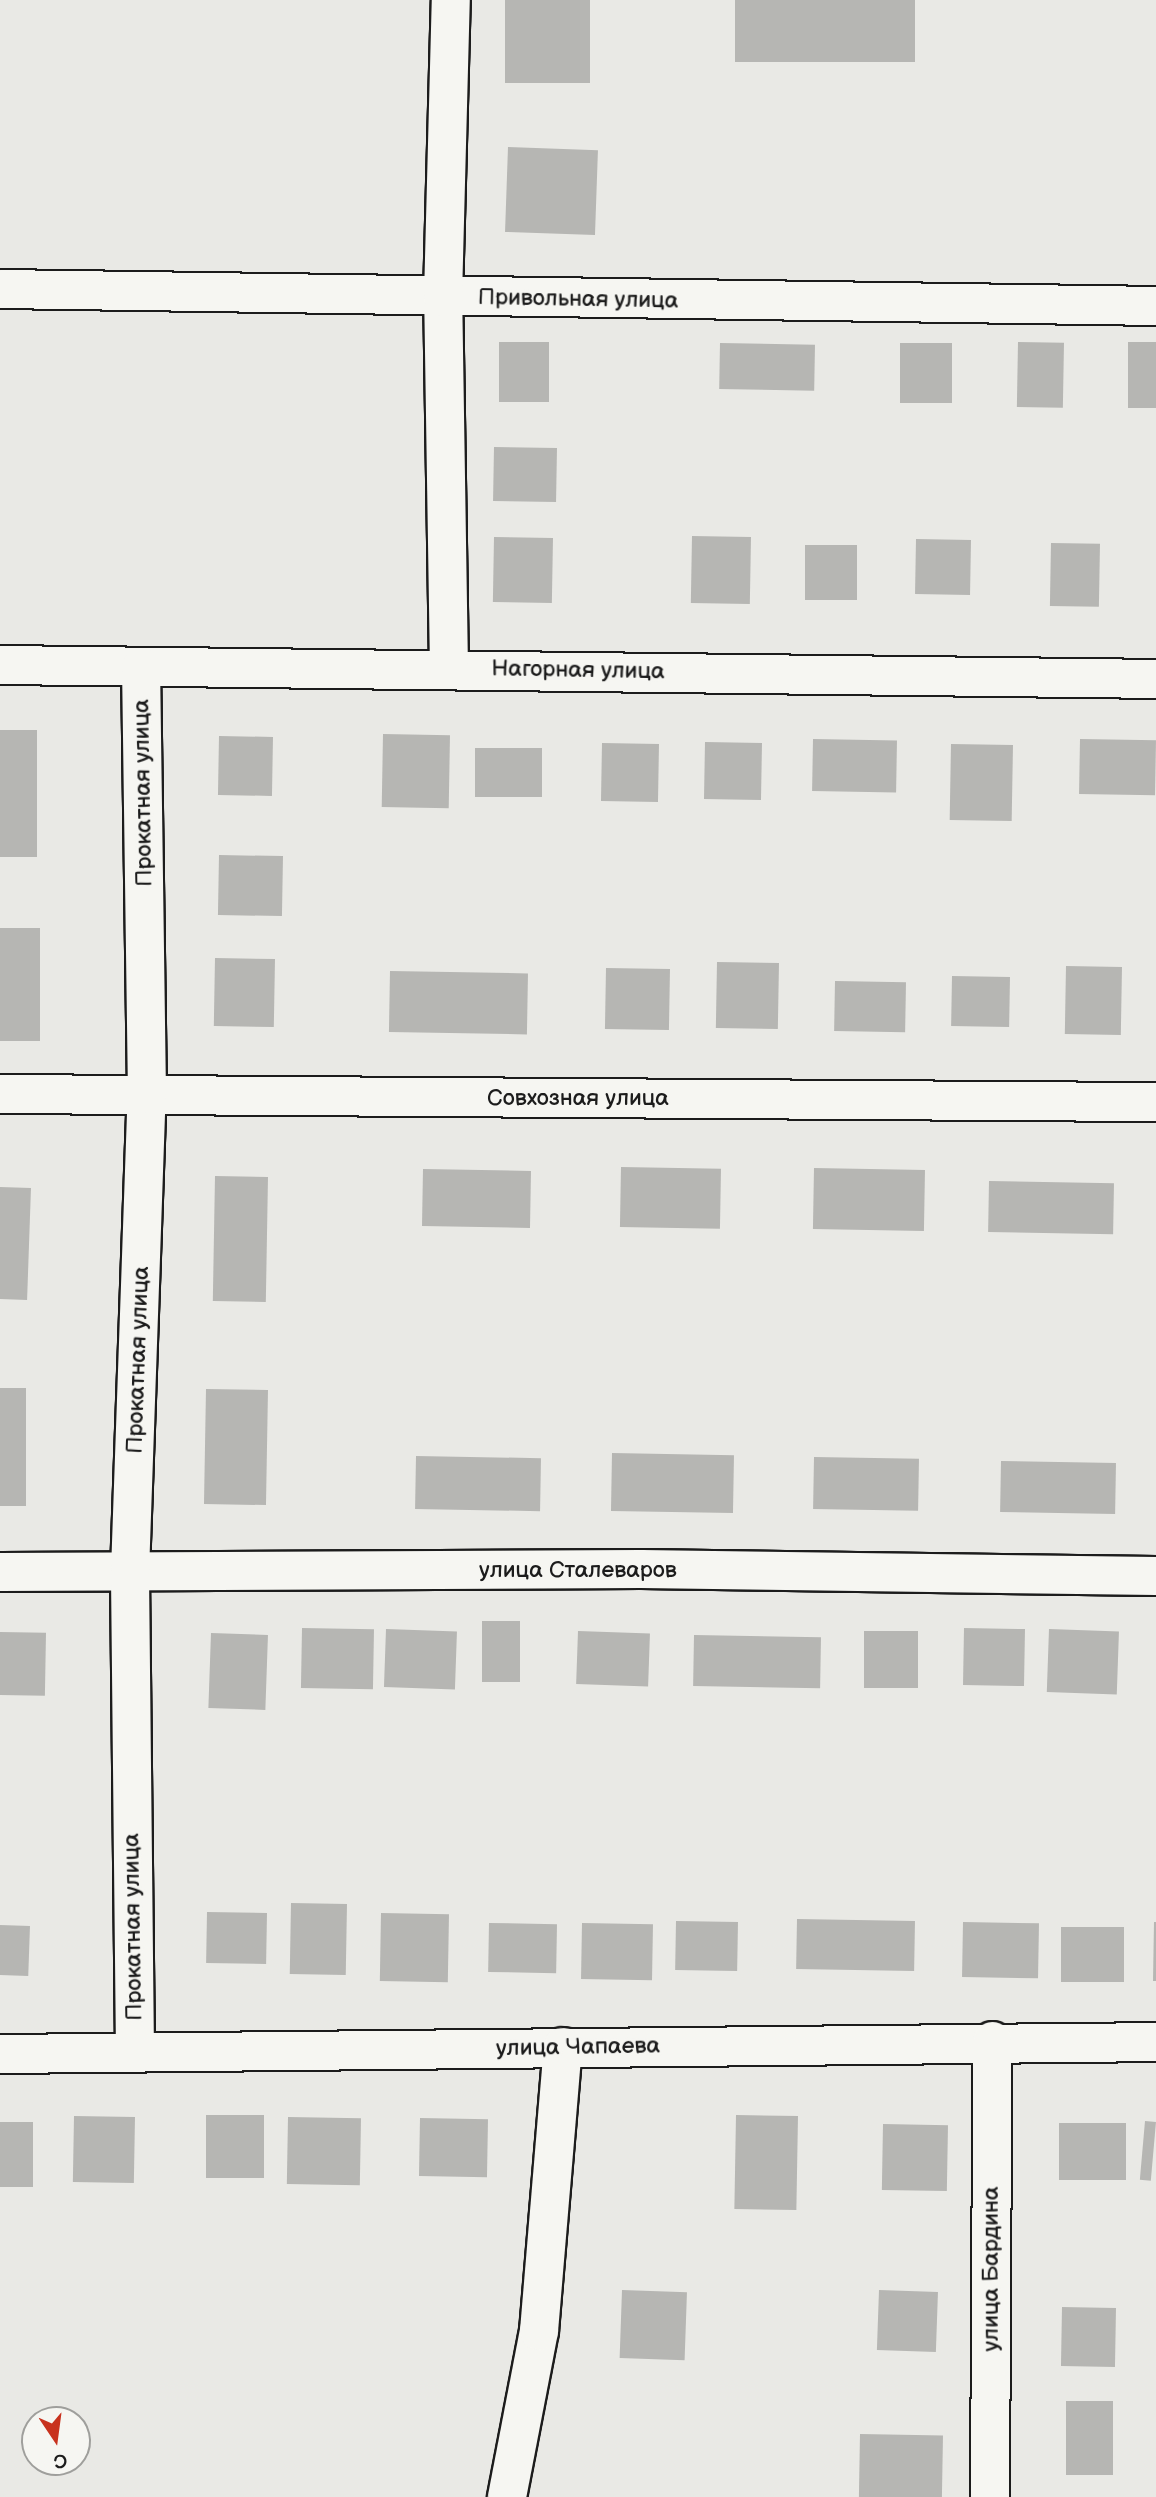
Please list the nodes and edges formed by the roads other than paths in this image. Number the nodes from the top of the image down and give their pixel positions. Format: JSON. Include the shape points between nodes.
{"nodes":[{"id":1,"x":451,"y":0,"type":"edge"},
{"id":2,"x":0,"y":289,"type":"edge"},
{"id":3,"x":443,"y":297,"type":"junction"},
{"id":4,"x":1156,"y":306,"type":"edge"},
{"id":5,"x":0,"y":665,"type":"edge"},
{"id":6,"x":141,"y":667,"type":"junction"},
{"id":7,"x":449,"y":669,"type":"junction"},
{"id":8,"x":1156,"y":679,"type":"edge"},
{"id":9,"x":0,"y":1094,"type":"edge"},
{"id":10,"x":147,"y":1094,"type":"junction"},
{"id":11,"x":1156,"y":1102,"type":"edge"},
{"id":12,"x":0,"y":1572,"type":"edge"},
{"id":13,"x":130,"y":1572,"type":"junction"},
{"id":14,"x":1156,"y":1576,"type":"edge"},
{"id":15,"x":992,"y":2041,"type":"junction"},
{"id":16,"x":1156,"y":2042,"type":"edge"},
{"id":17,"x":563,"y":2048,"type":"junction"},
{"id":18,"x":135,"y":2053,"type":"junction"},
{"id":19,"x":0,"y":2054,"type":"edge"},
{"id":20,"x":507,"y":2497,"type":"edge"},
{"id":21,"x":990,"y":2497,"type":"edge"}],
"edges":[{"from":1,"to":3,"type":"street"},
{"from":2,"to":3,"type":"street","name":"Привольная улица"},
{"from":3,"to":4,"type":"street","name":"Привольная улица"},
{"from":3,"to":7,"type":"street"},
{"from":5,"to":6,"type":"street","name":"Нагорная улица"},
{"from":6,"to":7,"type":"street","name":"Нагорная улица"},
{"from":6,"to":10,"type":"street","name":"Прокатная улица"},
{"from":7,"to":8,"type":"street","name":"Нагорная улица"},
{"from":9,"to":10,"type":"street","name":"Совхозная улица"},
{"from":10,"to":11,"type":"street","name":"Совхозная улица"},
{"from":10,"to":13,"type":"street","name":"Прокатная улица"},
{"from":12,"to":13,"type":"street","name":"улица Сталеваров"},
{"from":13,"to":14,"type":"street","name":"улица Сталеваров","via":[[640,1569]]},
{"from":13,"to":18,"type":"street","name":"Прокатная улица"},
{"from":15,"to":16,"type":"street","name":"улица Чапаева"},
{"from":15,"to":17,"type":"street","name":"улица Чапаева"},
{"from":15,"to":21,"type":"street","name":"улица Бардина"},
{"from":17,"to":18,"type":"street","name":"улица Чапаева"},
{"from":17,"to":20,"type":"street","via":[[539,2331]]},
{"from":18,"to":19,"type":"street","name":"улица Чапаева"}]}
